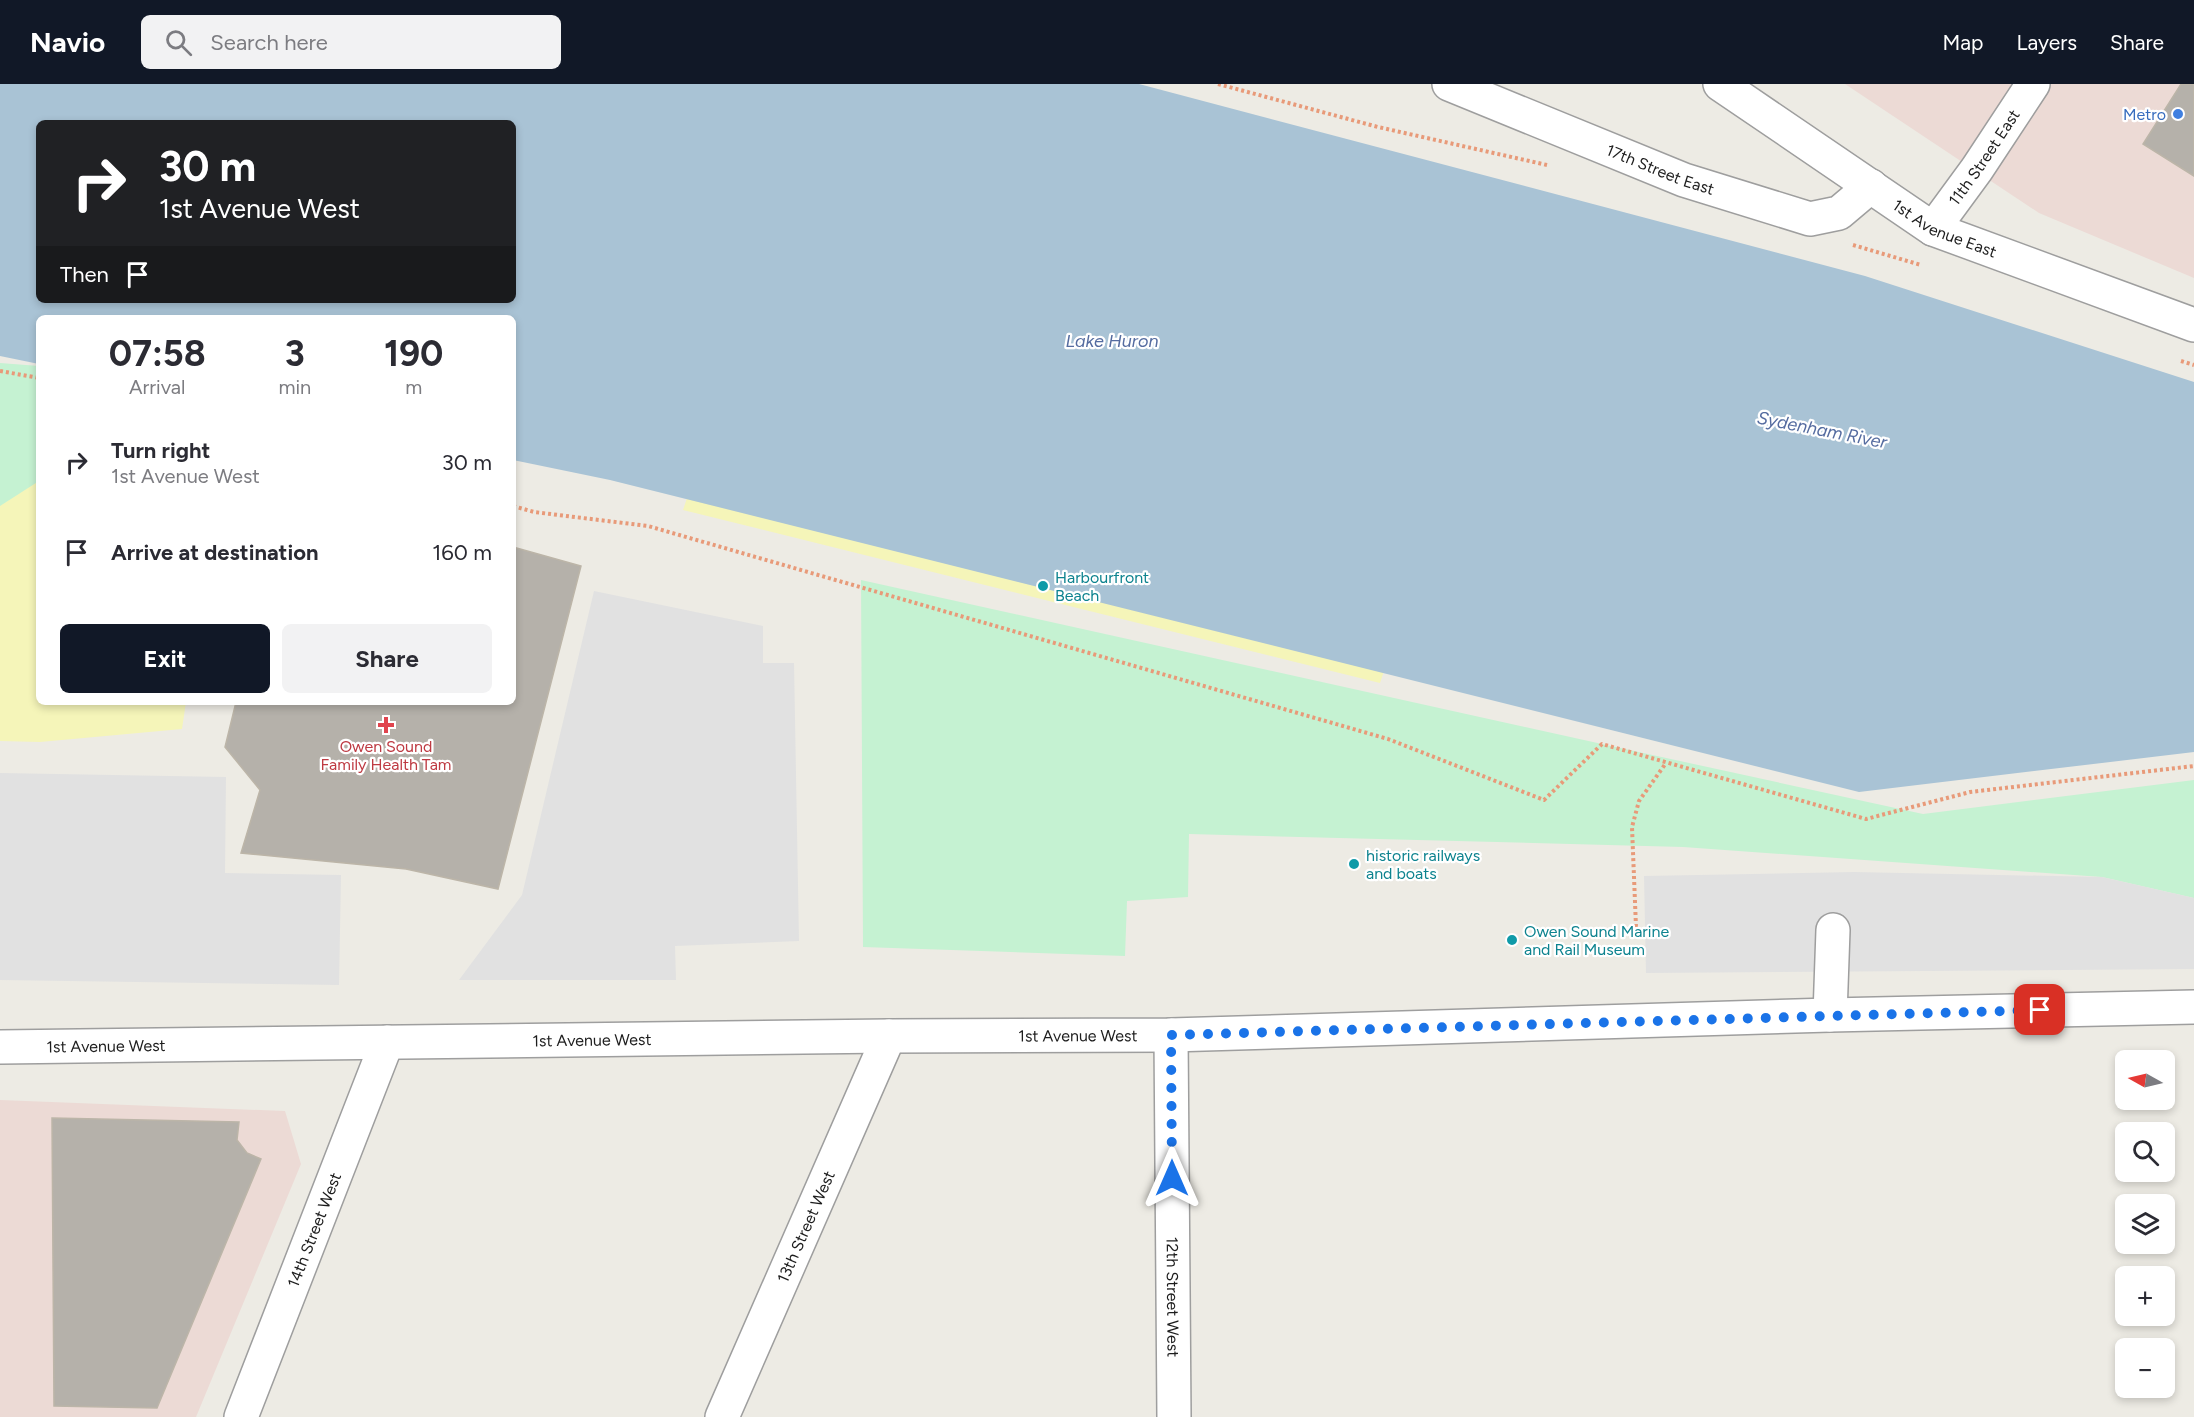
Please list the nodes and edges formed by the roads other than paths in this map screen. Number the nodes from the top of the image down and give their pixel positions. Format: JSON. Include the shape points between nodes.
{"nodes":[{"id":1,"x":1449,"y":84,"type":"edge"},
{"id":2,"x":1720,"y":84,"type":"edge"},
{"id":3,"x":2033,"y":84,"type":"edge"},
{"id":4,"x":1871,"y":186,"type":"junction"},
{"id":5,"x":1934,"y":229,"type":"junction"},
{"id":6,"x":2194,"y":325,"type":"edge"},
{"id":7,"x":1833,"y":930,"type":"dead end"},
{"id":8,"x":2194,"y":1007,"type":"edge"},
{"id":9,"x":1830,"y":1015,"type":"junction"},
{"id":10,"x":1171,"y":1035,"type":"junction"},
{"id":11,"x":889,"y":1036,"type":"junction"},
{"id":12,"x":387,"y":1042,"type":"junction"},
{"id":13,"x":0,"y":1047,"type":"edge"},
{"id":14,"x":241,"y":1417,"type":"edge"},
{"id":15,"x":722,"y":1417,"type":"edge"},
{"id":16,"x":1174,"y":1417,"type":"edge"}],
"edges":[{"from":1,"to":4,"type":"street","name":"17th Street East","via":[[1684,180],[1810,219],[1839,213]]},
{"from":2,"to":4,"type":"street","name":"1st Avenue East"},
{"from":3,"to":5,"type":"street","name":"11th Street East"},
{"from":4,"to":5,"type":"street","name":"1st Avenue East"},
{"from":5,"to":6,"type":"street","name":"1st Avenue East"},
{"from":7,"to":9,"type":"street"},
{"from":8,"to":9,"type":"street","name":"1st Avenue West"},
{"from":9,"to":10,"type":"street","name":"1st Avenue West"},
{"from":10,"to":11,"type":"street","name":"1st Avenue West"},
{"from":10,"to":16,"type":"street","name":"12th Street West"},
{"from":11,"to":12,"type":"street","name":"1st Avenue West"},
{"from":11,"to":15,"type":"street","name":"13th Street West"},
{"from":12,"to":13,"type":"street","name":"1st Avenue West"},
{"from":12,"to":14,"type":"street","name":"14th Street West"}]}
